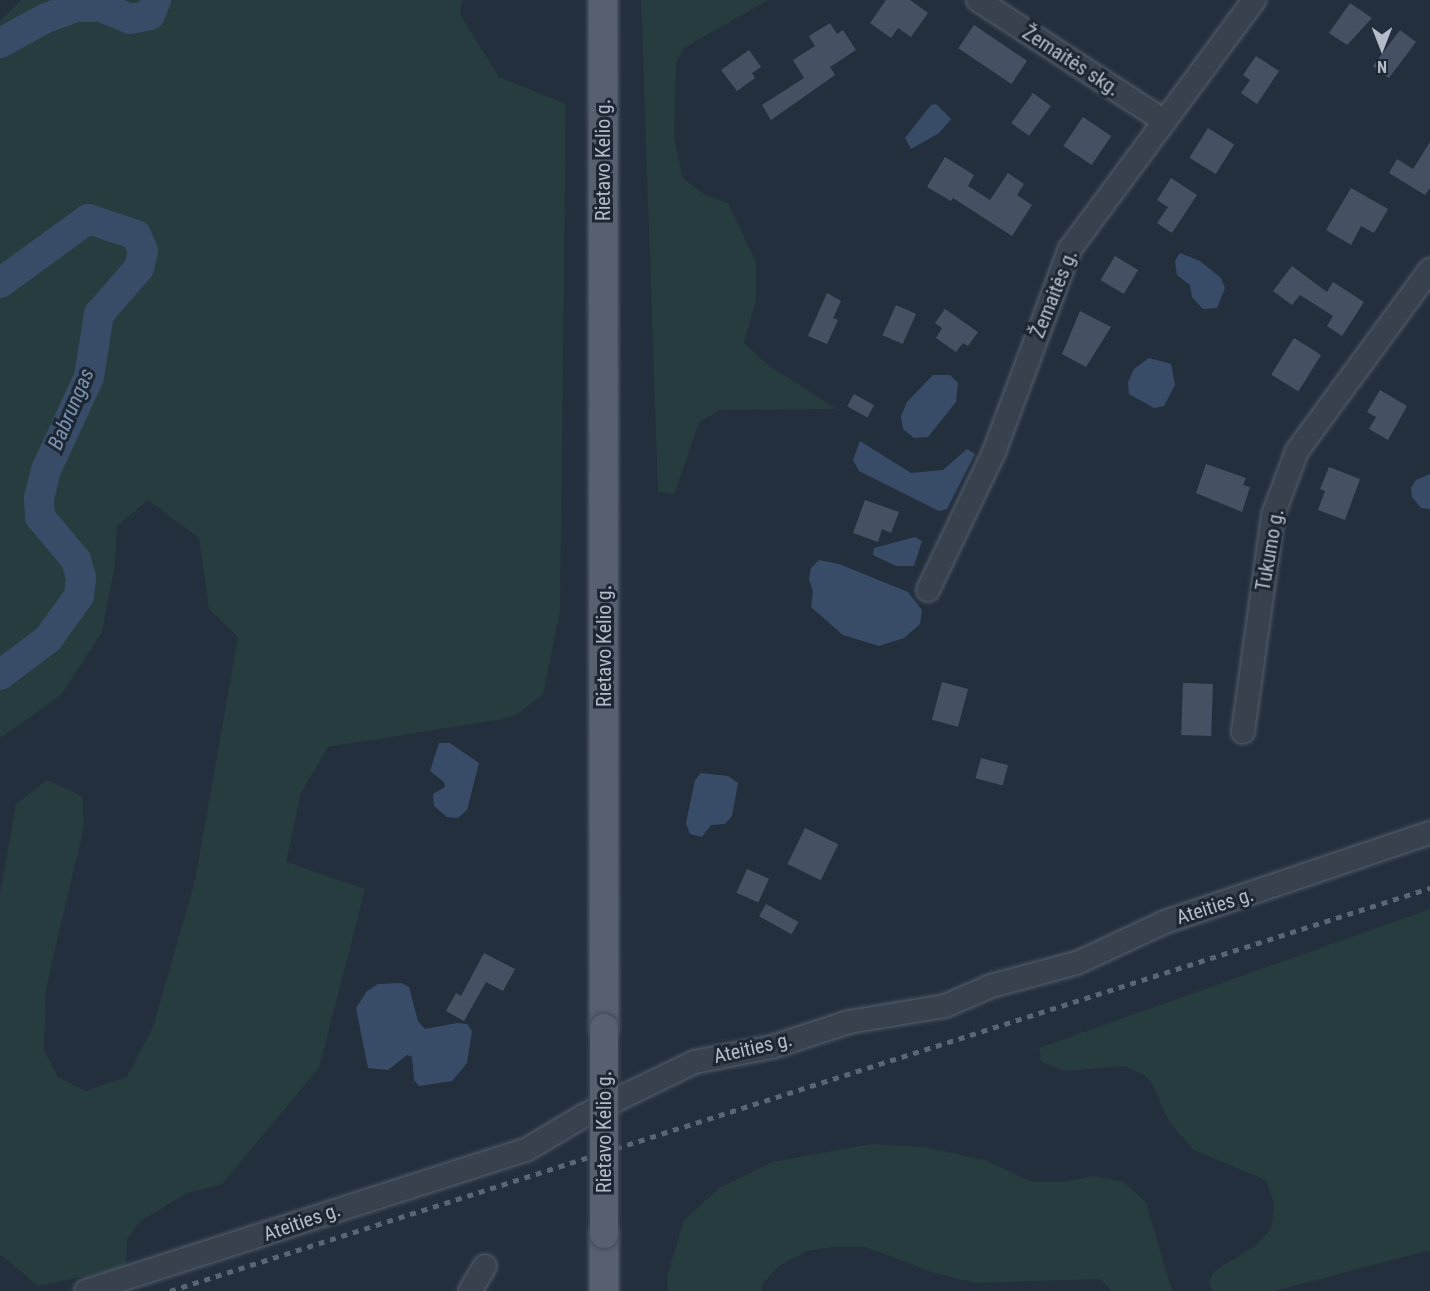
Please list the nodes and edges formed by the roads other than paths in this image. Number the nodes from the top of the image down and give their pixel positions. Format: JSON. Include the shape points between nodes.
{"nodes":[{"id":1,"x":603,"y":0,"type":"edge"},
{"id":2,"x":978,"y":0,"type":"edge"},
{"id":3,"x":1254,"y":0,"type":"edge"},
{"id":4,"x":1164,"y":121,"type":"junction"},
{"id":5,"x":1430,"y":270,"type":"edge"},
{"id":6,"x":928,"y":590,"type":"dead end"},
{"id":7,"x":1243,"y":732,"type":"dead end"},
{"id":8,"x":1430,"y":833,"type":"edge"},
{"id":9,"x":485,"y":1266,"type":"dead end"},
{"id":10,"x":86,"y":1291,"type":"edge"},
{"id":11,"x":470,"y":1291,"type":"edge"},
{"id":12,"x":603,"y":1291,"type":"edge"}],
"edges":[{"from":1,"to":12,"type":"main road","name":"Rietavo Kelio g.","bridge":true},
{"from":2,"to":4,"type":"street","name":"Žemaitės skg."},
{"from":3,"to":4,"type":"street","name":"Žemaitės g."},
{"from":4,"to":6,"type":"street","name":"Žemaitės g.","via":[[1070,249],[994,452]]},
{"from":5,"to":7,"type":"street","name":"Tukumo g.","via":[[1297,451],[1273,515]]},
{"from":8,"to":10,"type":"street","name":"Ateities g.","via":[[1165,922],[1077,963],[991,986],[945,1006],[849,1022],[772,1047],[694,1062],[583,1116],[526,1150]]},
{"from":9,"to":11,"type":"street"}]}
